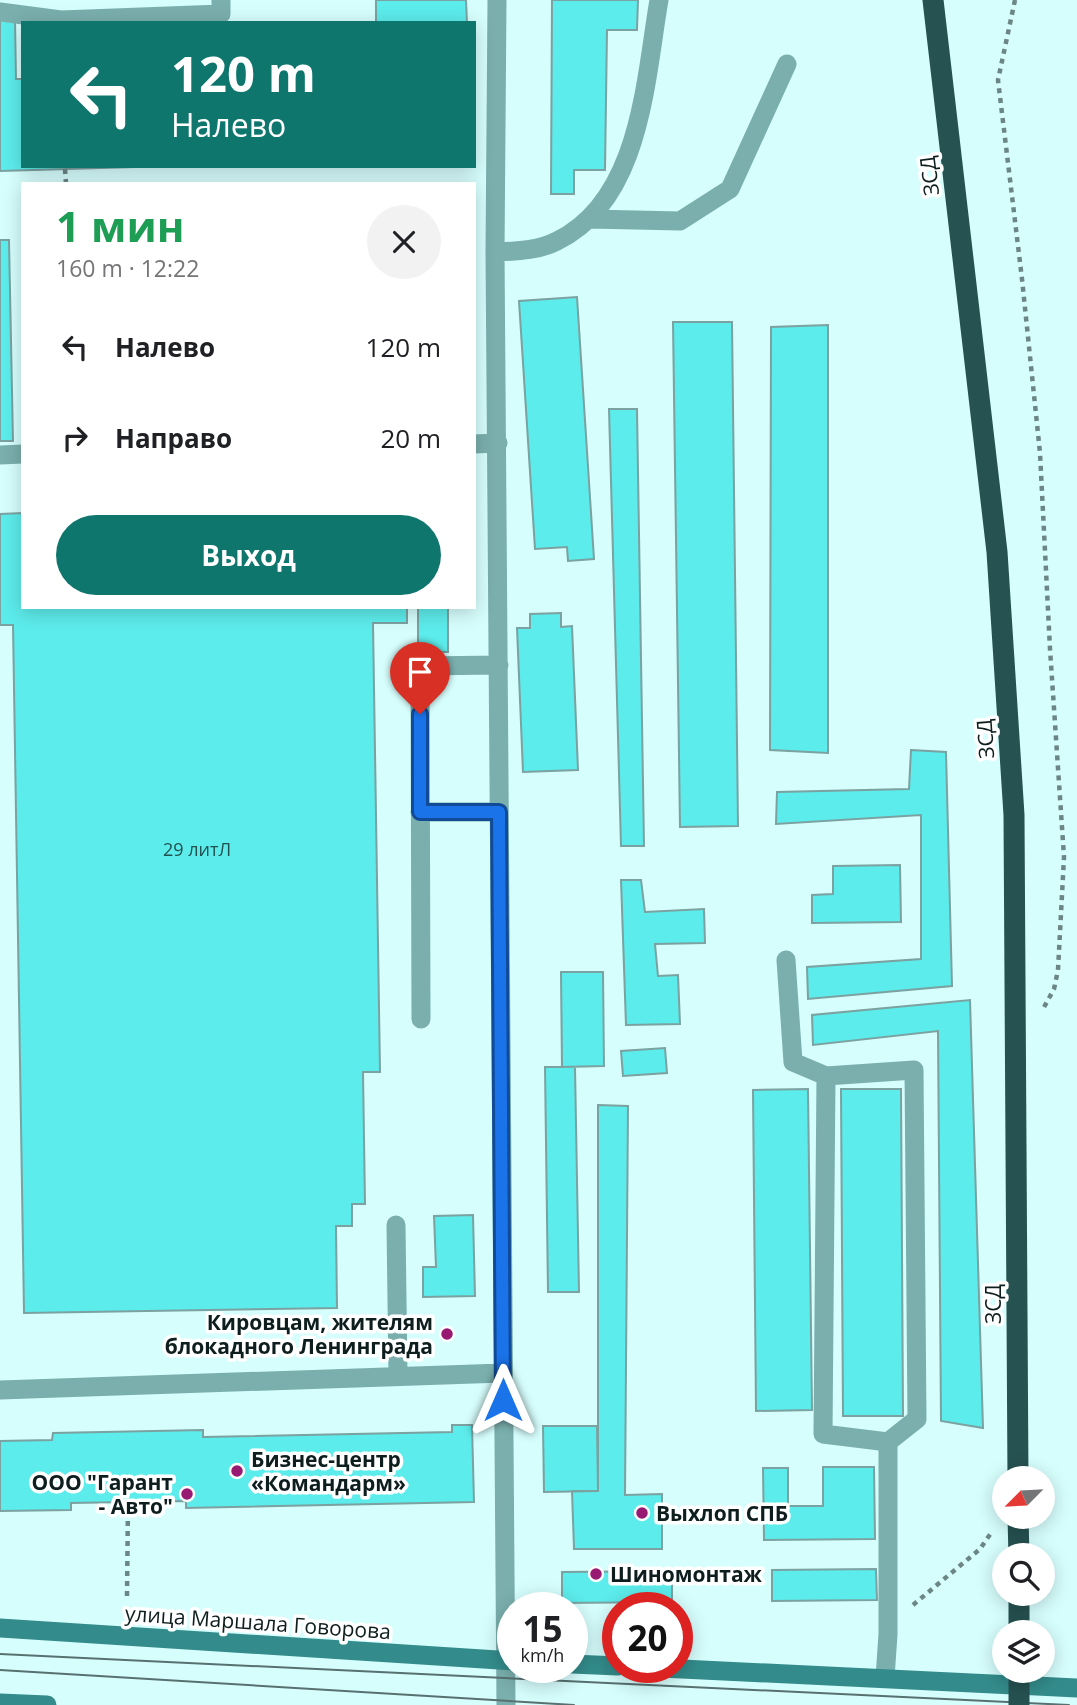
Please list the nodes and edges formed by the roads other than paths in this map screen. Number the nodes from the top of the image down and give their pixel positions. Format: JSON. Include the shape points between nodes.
{"nodes":[{"id":1,"x":221,"y":0,"type":"edge"},
{"id":2,"x":497,"y":0,"type":"edge"},
{"id":3,"x":659,"y":0,"type":"edge"},
{"id":4,"x":933,"y":0,"type":"edge"},
{"id":5,"x":0,"y":12,"type":"edge"},
{"id":6,"x":787,"y":64,"type":"dead end"},
{"id":7,"x":590,"y":219,"type":"junction"},
{"id":8,"x":495,"y":252,"type":"junction"},
{"id":9,"x":498,"y":443,"type":"junction"},
{"id":10,"x":476,"y":444,"type":"edge"},
{"id":11,"x":21,"y":454,"type":"edge"},
{"id":12,"x":0,"y":455,"type":"edge"},
{"id":13,"x":499,"y":665,"type":"junction"},
{"id":14,"x":420,"y":812,"type":"junction"},
{"id":15,"x":499,"y":812,"type":"junction"},
{"id":16,"x":786,"y":960,"type":"dead end"},
{"id":17,"x":421,"y":1019,"type":"dead end"},
{"id":18,"x":826,"y":1076,"type":"junction"},
{"id":19,"x":396,"y":1225,"type":"dead end"},
{"id":20,"x":503,"y":1373,"type":"junction"},
{"id":21,"x":398,"y":1375,"type":"junction"},
{"id":22,"x":0,"y":1390,"type":"edge"},
{"id":23,"x":888,"y":1442,"type":"junction"},
{"id":24,"x":1018,"y":1466,"type":"edge"},
{"id":25,"x":508,"y":1592,"type":"edge"},
{"id":26,"x":0,"y":1628,"type":"edge"},
{"id":27,"x":497,"y":1660,"type":"edge"},
{"id":28,"x":693,"y":1669,"type":"edge"},
{"id":29,"x":885,"y":1678,"type":"junction"},
{"id":30,"x":508,"y":1683,"type":"edge"},
{"id":31,"x":1019,"y":1683,"type":"edge"},
{"id":32,"x":1077,"y":1688,"type":"edge"},
{"id":33,"x":0,"y":1703,"type":"edge"},
{"id":34,"x":47,"y":1705,"type":"edge"},
{"id":35,"x":506,"y":1705,"type":"edge"},
{"id":36,"x":1019,"y":1705,"type":"edge"}],
"edges":[{"from":1,"to":5,"type":"lane","via":[[221,14],[61,20]]},
{"from":2,"to":8,"type":"lane"},
{"from":3,"to":7,"type":"lane","via":[[638,123],[620,177]]},
{"from":4,"to":24,"type":"highway","name":"ЗСД","bridge":true,"via":[[997,552],[1014,815]]},
{"from":6,"to":7,"type":"lane","via":[[730,189],[680,220]]},
{"from":7,"to":8,"type":"lane","via":[[557,241],[526,251]]},
{"from":8,"to":9,"type":"lane"},
{"from":9,"to":10,"type":"lane"},
{"from":9,"to":13,"type":"lane"},
{"from":11,"to":12,"type":"lane"},
{"from":13,"to":14,"type":"lane","via":[[420,666]]},
{"from":13,"to":15,"type":"lane"},
{"from":14,"to":15,"type":"lane"},
{"from":14,"to":17,"type":"lane"},
{"from":15,"to":20,"type":"lane"},
{"from":16,"to":18,"type":"lane","via":[[793,1062]]},
{"from":18,"to":23,"type":"lane","via":[[823,1434]]},
{"from":18,"to":23,"type":"lane","via":[[914,1070],[918,1419]]},
{"from":19,"to":21,"type":"lane"},
{"from":20,"to":21,"type":"lane"},
{"from":20,"to":25,"type":"lane"},
{"from":21,"to":22,"type":"lane"},
{"from":23,"to":29,"type":"lane"},
{"from":26,"to":27,"type":"main road","name":"улица Маршала Говорова"},
{"from":28,"to":29,"type":"main road"},
{"from":29,"to":32,"type":"main road"},
{"from":30,"to":35,"type":"lane"},
{"from":31,"to":36,"type":"highway","bridge":true},
{"from":33,"to":34,"type":"main road"}]}
